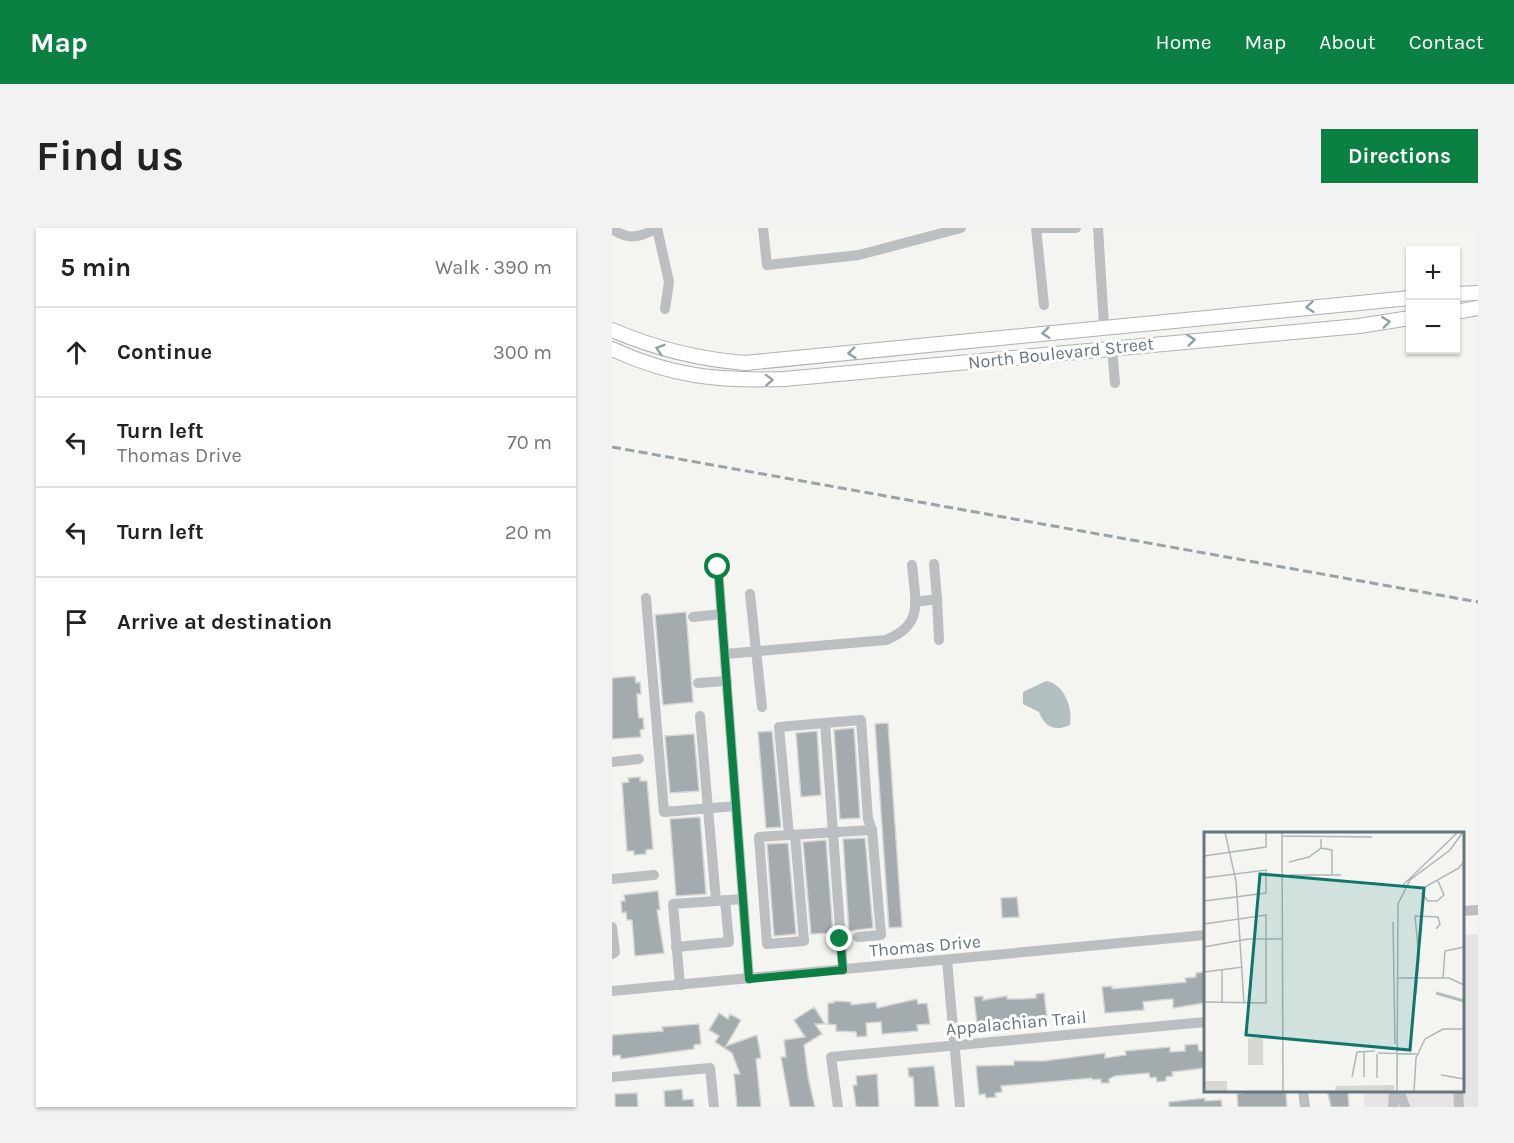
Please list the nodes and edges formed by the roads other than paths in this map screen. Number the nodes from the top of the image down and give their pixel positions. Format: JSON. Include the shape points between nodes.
{"nodes":[{"id":1,"x":657,"y":228,"type":"edge"},
{"id":2,"x":763,"y":228,"type":"edge"},
{"id":3,"x":961,"y":228,"type":"edge"},
{"id":4,"x":1037,"y":228,"type":"edge"},
{"id":5,"x":1076,"y":228,"type":"edge"},
{"id":6,"x":1098,"y":228,"type":"edge"},
{"id":7,"x":612,"y":229,"type":"edge"},
{"id":8,"x":1478,"y":293,"type":"edge"},
{"id":9,"x":1460,"y":294,"type":"edge"},
{"id":10,"x":1406,"y":298,"type":"edge"},
{"id":11,"x":1044,"y":305,"type":"dead end"},
{"id":12,"x":1478,"y":308,"type":"edge"},
{"id":13,"x":664,"y":309,"type":"dead end"},
{"id":14,"x":1460,"y":311,"type":"edge"},
{"id":15,"x":1406,"y":319,"type":"edge"},
{"id":16,"x":1104,"y":326,"type":"junction"},
{"id":17,"x":612,"y":330,"type":"edge"},
{"id":18,"x":1112,"y":348,"type":"junction"},
{"id":19,"x":612,"y":350,"type":"edge"},
{"id":20,"x":1115,"y":383,"type":"dead end"},
{"id":21,"x":934,"y":564,"type":"dead end"},
{"id":22,"x":912,"y":565,"type":"dead end"},
{"id":23,"x":718,"y":567,"type":"dead end"},
{"id":24,"x":750,"y":594,"type":"dead end"},
{"id":25,"x":646,"y":598,"type":"dead end"},
{"id":26,"x":937,"y":599,"type":"junction"},
{"id":27,"x":915,"y":602,"type":"junction"},
{"id":28,"x":722,"y":614,"type":"junction"},
{"id":29,"x":693,"y":617,"type":"dead end"},
{"id":30,"x":939,"y":640,"type":"dead end"},
{"id":31,"x":756,"y":651,"type":"junction"},
{"id":32,"x":725,"y":654,"type":"junction"},
{"id":33,"x":727,"y":681,"type":"junction"},
{"id":34,"x":698,"y":683,"type":"dead end"},
{"id":35,"x":762,"y":707,"type":"dead end"},
{"id":36,"x":700,"y":716,"type":"dead end"},
{"id":37,"x":825,"y":723,"type":"junction"},
{"id":38,"x":639,"y":759,"type":"dead end"},
{"id":39,"x":612,"y":762,"type":"edge"},
{"id":40,"x":736,"y":806,"type":"junction"},
{"id":41,"x":708,"y":808,"type":"junction"},
{"id":42,"x":872,"y":830,"type":"junction"},
{"id":43,"x":833,"y":832,"type":"junction"},
{"id":44,"x":792,"y":835,"type":"junction"},
{"id":45,"x":654,"y":875,"type":"dead end"},
{"id":46,"x":612,"y":879,"type":"edge"},
{"id":47,"x":743,"y":899,"type":"junction"},
{"id":48,"x":721,"y":901,"type":"junction"},
{"id":49,"x":1478,"y":910,"type":"edge"},
{"id":50,"x":1463,"y":911,"type":"edge"},
{"id":51,"x":612,"y":927,"type":"edge"},
{"id":52,"x":1204,"y":935,"type":"edge"},
{"id":53,"x":858,"y":937,"type":"dead end"},
{"id":54,"x":676,"y":947,"type":"junction"},
{"id":55,"x":612,"y":954,"type":"edge"},
{"id":56,"x":947,"y":960,"type":"junction"},
{"id":57,"x":843,"y":970,"type":"junction"},
{"id":58,"x":749,"y":979,"type":"junction"},
{"id":59,"x":680,"y":985,"type":"junction"},
{"id":60,"x":612,"y":992,"type":"edge"},
{"id":61,"x":1204,"y":1022,"type":"edge"},
{"id":62,"x":954,"y":1045,"type":"junction"},
{"id":63,"x":612,"y":1077,"type":"edge"},
{"id":64,"x":1303,"y":1092,"type":"edge"},
{"id":65,"x":1400,"y":1092,"type":"edge"},
{"id":66,"x":1458,"y":1092,"type":"edge"},
{"id":67,"x":714,"y":1107,"type":"edge"},
{"id":68,"x":838,"y":1107,"type":"edge"},
{"id":69,"x":960,"y":1107,"type":"edge"},
{"id":70,"x":1305,"y":1107,"type":"edge"},
{"id":71,"x":1405,"y":1107,"type":"edge"},
{"id":72,"x":1459,"y":1107,"type":"edge"}],
"edges":[{"from":1,"to":7,"type":"street","via":[[644,236],[624,237]]},
{"from":1,"to":13,"type":"street","via":[[669,282]]},
{"from":2,"to":3,"type":"street","via":[[767,265],[838,259]]},
{"from":4,"to":5,"type":"street"},
{"from":4,"to":11,"type":"street"},
{"from":6,"to":16,"type":"street"},
{"from":8,"to":9,"type":"main road"},
{"from":10,"to":16,"type":"main road","name":"North Boulevard Street","one_way":true},
{"from":12,"to":14,"type":"main road"},
{"from":18,"to":15,"type":"main road","name":"North Boulevard Street","one_way":true},
{"from":16,"to":17,"type":"main road","name":"North Boulevard Street","one_way":true,"via":[[779,361],[711,360],[663,351]]},
{"from":16,"to":18,"type":"main road"},
{"from":19,"to":18,"type":"main road","name":"North Boulevard Street","one_way":true,"via":[[672,373],[711,379],[784,379]]},
{"from":18,"to":20,"type":"street"},
{"from":21,"to":26,"type":"street"},
{"from":22,"to":27,"type":"street"},
{"from":23,"to":28,"type":"street"},
{"from":24,"to":31,"type":"street"},
{"from":25,"to":41,"type":"street","via":[[664,812]]},
{"from":26,"to":27,"type":"street"},
{"from":26,"to":30,"type":"street"},
{"from":27,"to":31,"type":"street","via":[[910,626],[886,640]]},
{"from":28,"to":29,"type":"street"},
{"from":28,"to":32,"type":"street"},
{"from":31,"to":32,"type":"street"},
{"from":31,"to":35,"type":"street"},
{"from":32,"to":33,"type":"street"},
{"from":33,"to":34,"type":"street"},
{"from":33,"to":40,"type":"street"},
{"from":36,"to":41,"type":"street"},
{"from":37,"to":42,"type":"street","via":[[861,720]]},
{"from":37,"to":43,"type":"street"},
{"from":37,"to":44,"type":"street","via":[[780,727]]},
{"from":38,"to":39,"type":"street"},
{"from":40,"to":41,"type":"street"},
{"from":40,"to":47,"type":"street"},
{"from":41,"to":48,"type":"street"},
{"from":42,"to":43,"type":"street"},
{"from":42,"to":53,"type":"street","via":[[881,936]]},
{"from":43,"to":44,"type":"street"},
{"from":43,"to":57,"type":"street"},
{"from":44,"to":44,"type":"street","via":[[804,941],[767,944],[759,837]]},
{"from":45,"to":46,"type":"street"},
{"from":47,"to":48,"type":"street"},
{"from":47,"to":58,"type":"street"},
{"from":48,"to":54,"type":"street","via":[[673,904]]},
{"from":48,"to":54,"type":"street","via":[[729,942]]},
{"from":49,"to":50,"type":"street"},
{"from":51,"to":55,"type":"street"},
{"from":52,"to":56,"type":"street","name":"Thomas Drive"},
{"from":54,"to":59,"type":"street"},
{"from":56,"to":57,"type":"street","name":"Thomas Drive"},
{"from":56,"to":62,"type":"street"},
{"from":57,"to":58,"type":"street","name":"Thomas Drive"},
{"from":58,"to":59,"type":"street","name":"Thomas Drive"},
{"from":59,"to":60,"type":"street","name":"Thomas Drive"},
{"from":61,"to":62,"type":"street","name":"Appalachian Trail"},
{"from":62,"to":68,"type":"street","name":"Appalachian Trail","via":[[831,1057]]},
{"from":62,"to":69,"type":"street"},
{"from":63,"to":67,"type":"street","via":[[710,1068]]},
{"from":64,"to":70,"type":"street"},
{"from":65,"to":71,"type":"street"},
{"from":66,"to":72,"type":"street"}]}
